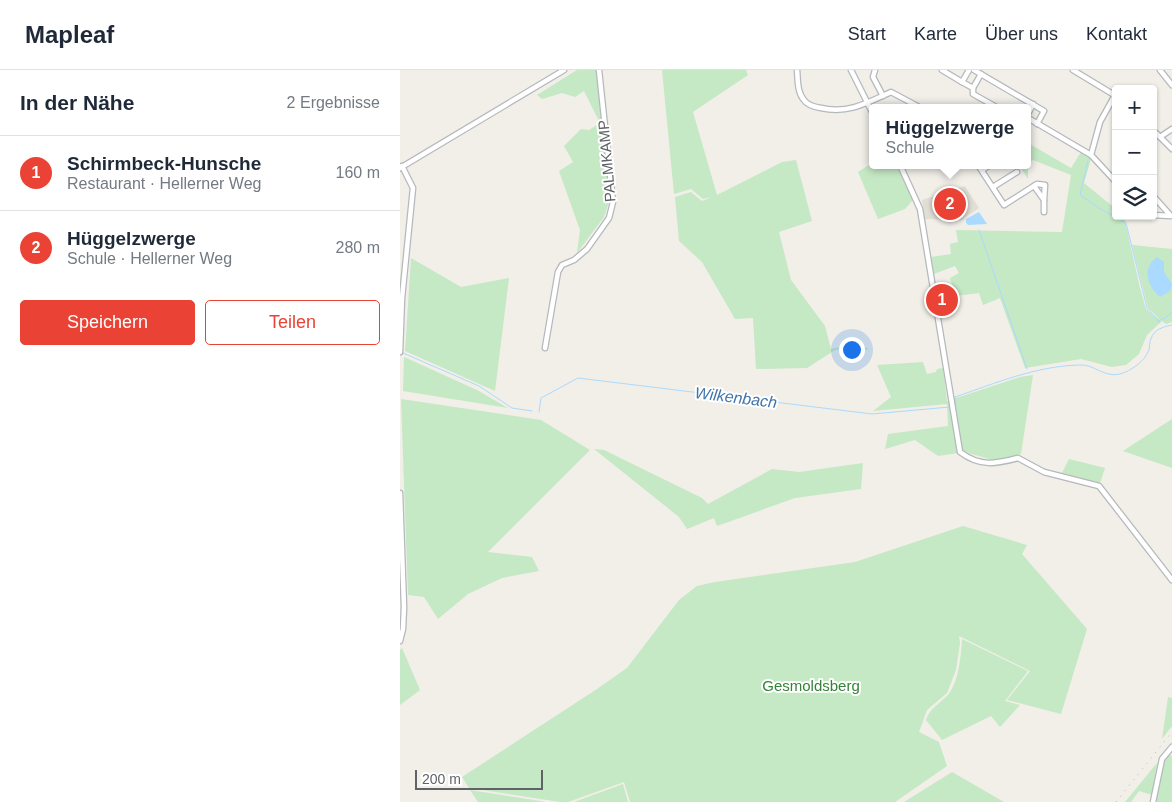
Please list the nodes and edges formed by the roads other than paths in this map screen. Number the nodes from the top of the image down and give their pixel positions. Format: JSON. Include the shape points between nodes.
{"nodes":[{"id":1,"x":564,"y":70,"type":"edge"},
{"id":2,"x":599,"y":70,"type":"edge"},
{"id":3,"x":797,"y":70,"type":"edge"},
{"id":4,"x":851,"y":70,"type":"edge"},
{"id":5,"x":875,"y":70,"type":"edge"},
{"id":6,"x":942,"y":70,"type":"edge"},
{"id":7,"x":969,"y":70,"type":"edge"},
{"id":8,"x":974,"y":70,"type":"edge"},
{"id":9,"x":1073,"y":70,"type":"edge"},
{"id":10,"x":1160,"y":70,"type":"edge"},
{"id":11,"x":981,"y":74,"type":"junction"},
{"id":12,"x":962,"y":82,"type":"junction"},
{"id":13,"x":1172,"y":85,"type":"edge"},
{"id":14,"x":973,"y":88,"type":"junction"},
{"id":15,"x":1112,"y":93,"type":"edge"},
{"id":16,"x":882,"y":96,"type":"junction"},
{"id":17,"x":1112,"y":100,"type":"edge"},
{"id":18,"x":868,"y":103,"type":"junction"},
{"id":19,"x":914,"y":104,"type":"edge"},
{"id":20,"x":991,"y":104,"type":"edge"},
{"id":21,"x":1033,"y":104,"type":"junction"},
{"id":22,"x":1031,"y":108,"type":"edge"},
{"id":23,"x":1031,"y":120,"type":"edge"},
{"id":24,"x":1037,"y":124,"type":"junction"},
{"id":25,"x":1172,"y":129,"type":"edge"},
{"id":26,"x":1157,"y":134,"type":"edge"},
{"id":27,"x":1160,"y":137,"type":"junction"},
{"id":28,"x":1172,"y":149,"type":"edge"},
{"id":29,"x":1091,"y":154,"type":"junction"},
{"id":30,"x":401,"y":167,"type":"edge"},
{"id":31,"x":902,"y":169,"type":"edge"},
{"id":32,"x":982,"y":170,"type":"edge"},
{"id":33,"x":1017,"y":172,"type":"dead end"},
{"id":34,"x":1112,"y":178,"type":"edge"},
{"id":35,"x":1034,"y":186,"type":"junction"},
{"id":36,"x":993,"y":187,"type":"junction"},
{"id":37,"x":1044,"y":200,"type":"junction"},
{"id":38,"x":1157,"y":200,"type":"edge"},
{"id":39,"x":1044,"y":212,"type":"dead end"},
{"id":40,"x":1157,"y":215,"type":"edge"},
{"id":41,"x":545,"y":348,"type":"dead end"},
{"id":42,"x":400,"y":352,"type":"edge"},
{"id":43,"x":400,"y":493,"type":"edge"},
{"id":44,"x":1172,"y":580,"type":"edge"},
{"id":45,"x":400,"y":641,"type":"edge"},
{"id":46,"x":1172,"y":747,"type":"edge"},
{"id":47,"x":1153,"y":802,"type":"edge"}],
"edges":[{"from":1,"to":30,"type":"street"},
{"from":2,"to":41,"type":"street","name":"PALMKAMP","via":[[613,202],[609,218],[587,249],[562,265],[558,272]]},
{"from":3,"to":18,"type":"street","via":[[804,101],[815,107],[842,111]]},
{"from":4,"to":18,"type":"street"},
{"from":5,"to":16,"type":"street","via":[[873,77]]},
{"from":6,"to":12,"type":"street"},
{"from":7,"to":12,"type":"street"},
{"from":8,"to":11,"type":"street"},
{"from":9,"to":15,"type":"street"},
{"from":10,"to":13,"type":"street"},
{"from":11,"to":14,"type":"street"},
{"from":11,"to":21,"type":"street"},
{"from":12,"to":14,"type":"street"},
{"from":14,"to":20,"type":"street","via":[[973,94]]},
{"from":16,"to":18,"type":"street"},
{"from":16,"to":19,"type":"street","via":[[894,92]]},
{"from":17,"to":29,"type":"street","via":[[1100,122]]},
{"from":21,"to":22,"type":"street"},
{"from":21,"to":24,"type":"street","via":[[1044,111]]},
{"from":23,"to":24,"type":"street"},
{"from":24,"to":29,"type":"street"},
{"from":25,"to":27,"type":"street"},
{"from":26,"to":27,"type":"street"},
{"from":27,"to":28,"type":"street"},
{"from":29,"to":34,"type":"street"},
{"from":30,"to":42,"type":"street","via":[[413,188]]},
{"from":31,"to":44,"type":"street","via":[[920,209],[960,452],[992,464],[1018,458],[1044,472],[1099,486]]},
{"from":32,"to":36,"type":"street"},
{"from":33,"to":36,"type":"street"},
{"from":35,"to":36,"type":"street","via":[[1004,205]]},
{"from":35,"to":37,"type":"street"},
{"from":35,"to":37,"type":"street","via":[[1045,184]]},
{"from":37,"to":39,"type":"street"},
{"from":38,"to":40,"type":"street","via":[[1171,216]]},
{"from":43,"to":45,"type":"street","via":[[404,607]]},
{"from":46,"to":47,"type":"street","via":[[1162,760]]}]}
